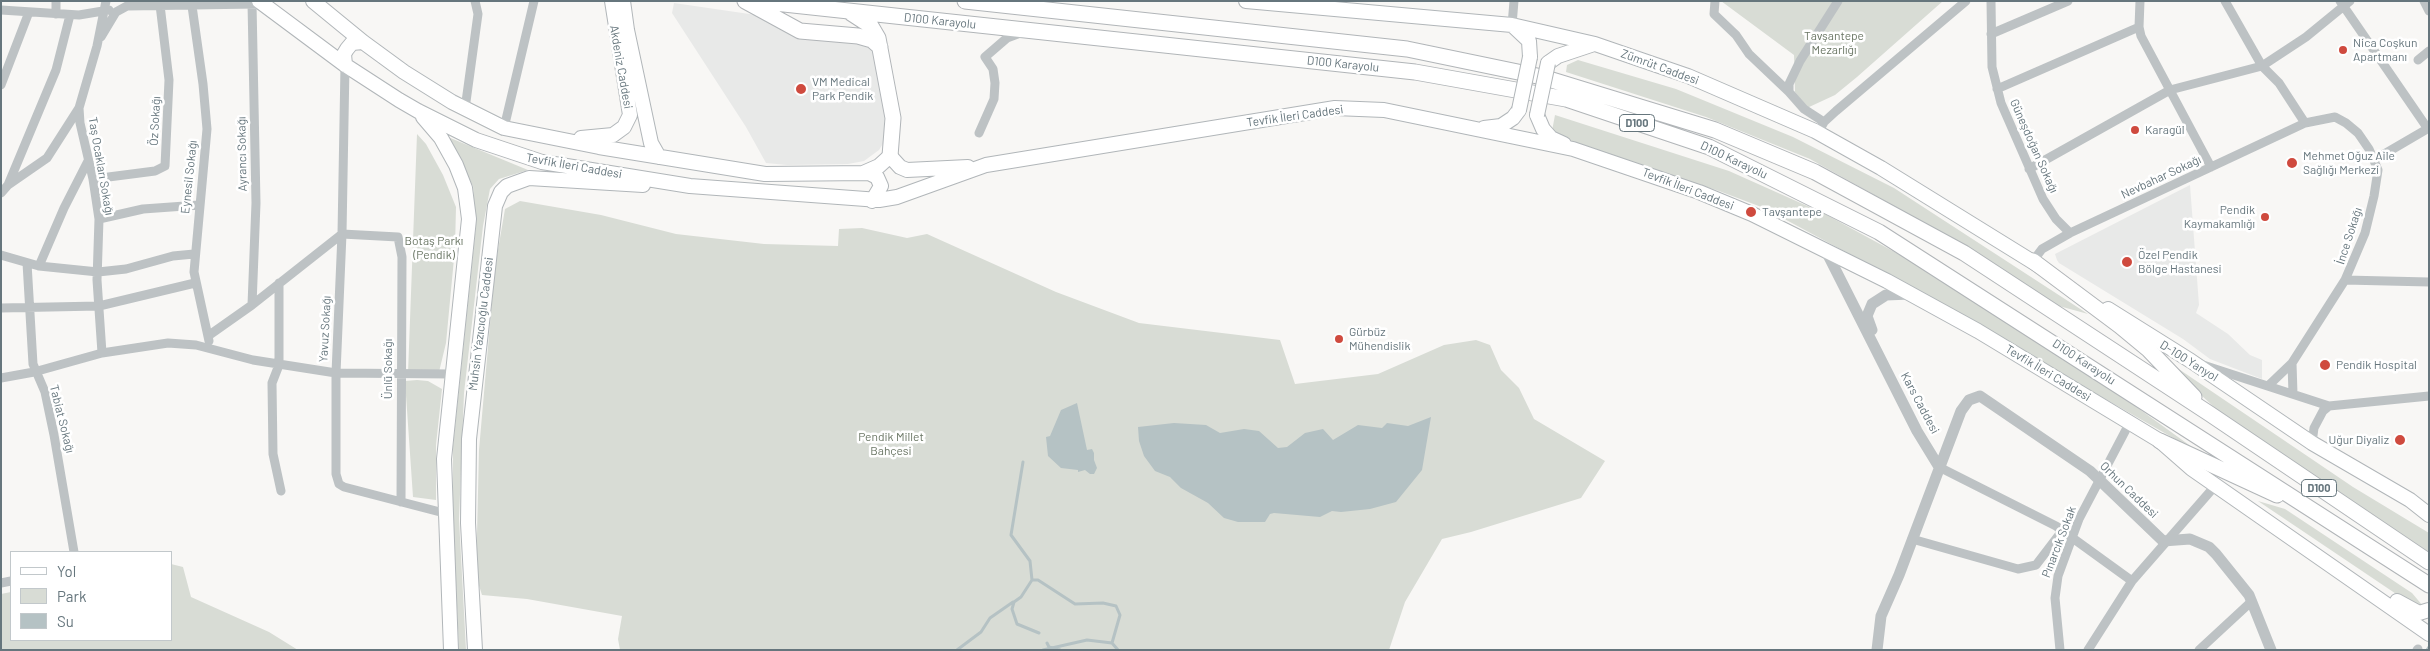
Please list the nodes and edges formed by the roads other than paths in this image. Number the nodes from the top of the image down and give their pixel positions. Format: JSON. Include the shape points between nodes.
{"nodes":[{"id":1,"x":56,"y":1,"type":"edge"},
{"id":2,"x":106,"y":1,"type":"edge"},
{"id":3,"x":313,"y":1,"type":"edge"},
{"id":4,"x":475,"y":1,"type":"edge"},
{"id":5,"x":534,"y":1,"type":"edge"},
{"id":6,"x":612,"y":1,"type":"edge"},
{"id":7,"x":624,"y":1,"type":"edge"},
{"id":8,"x":745,"y":1,"type":"edge"},
{"id":9,"x":756,"y":1,"type":"edge"},
{"id":10,"x":1052,"y":1,"type":"edge"},
{"id":11,"x":1246,"y":1,"type":"edge"},
{"id":12,"x":1514,"y":1,"type":"edge"},
{"id":13,"x":1715,"y":1,"type":"edge"},
{"id":14,"x":1838,"y":1,"type":"edge"},
{"id":15,"x":1966,"y":1,"type":"edge"},
{"id":16,"x":1991,"y":1,"type":"edge"},
{"id":17,"x":2068,"y":1,"type":"edge"},
{"id":18,"x":2140,"y":1,"type":"edge"},
{"id":19,"x":2225,"y":1,"type":"edge"},
{"id":20,"x":2424,"y":1,"type":"edge"},
{"id":21,"x":968,"y":2,"type":"edge"},
{"id":22,"x":2344,"y":3,"type":"edge"},
{"id":23,"x":259,"y":4,"type":"edge"},
{"id":24,"x":160,"y":5,"type":"junction"},
{"id":25,"x":122,"y":6,"type":"edge"},
{"id":26,"x":192,"y":6,"type":"junction"},
{"id":27,"x":1,"y":10,"type":"edge"},
{"id":28,"x":104,"y":11,"type":"junction"},
{"id":29,"x":848,"y":11,"type":"junction"},
{"id":30,"x":2429,"y":11,"type":"edge"},
{"id":31,"x":29,"y":12,"type":"junction"},
{"id":32,"x":56,"y":14,"type":"junction"},
{"id":33,"x":70,"y":15,"type":"junction"},
{"id":34,"x":1512,"y":25,"type":"junction"},
{"id":35,"x":2140,"y":27,"type":"junction"},
{"id":36,"x":1028,"y":31,"type":"junction"},
{"id":37,"x":1991,"y":34,"type":"junction"},
{"id":38,"x":363,"y":42,"type":"junction"},
{"id":39,"x":1595,"y":44,"type":"junction"},
{"id":40,"x":97,"y":46,"type":"junction"},
{"id":41,"x":880,"y":47,"type":"junction"},
{"id":42,"x":2429,"y":50,"type":"edge"},
{"id":43,"x":2418,"y":60,"type":"dead end"},
{"id":44,"x":345,"y":65,"type":"junction"},
{"id":45,"x":2262,"y":66,"type":"junction"},
{"id":46,"x":1,"y":86,"type":"edge"},
{"id":47,"x":1997,"y":89,"type":"junction"},
{"id":48,"x":2170,"y":90,"type":"junction"},
{"id":49,"x":1789,"y":92,"type":"junction"},
{"id":50,"x":79,"y":108,"type":"junction"},
{"id":51,"x":465,"y":109,"type":"junction"},
{"id":52,"x":418,"y":111,"type":"junction"},
{"id":53,"x":2305,"y":122,"type":"junction"},
{"id":54,"x":504,"y":128,"type":"junction"},
{"id":55,"x":1476,"y":128,"type":"junction"},
{"id":56,"x":1821,"y":128,"type":"junction"},
{"id":57,"x":2428,"y":129,"type":"edge"},
{"id":58,"x":979,"y":133,"type":"dead end"},
{"id":59,"x":1574,"y":149,"type":"junction"},
{"id":60,"x":890,"y":156,"type":"junction"},
{"id":61,"x":659,"y":157,"type":"junction"},
{"id":62,"x":2374,"y":160,"type":"junction"},
{"id":63,"x":88,"y":161,"type":"junction"},
{"id":64,"x":986,"y":165,"type":"junction"},
{"id":65,"x":2211,"y":167,"type":"junction"},
{"id":66,"x":2029,"y":169,"type":"junction"},
{"id":67,"x":862,"y":173,"type":"junction"},
{"id":68,"x":93,"y":179,"type":"junction"},
{"id":69,"x":8,"y":185,"type":"junction"},
{"id":70,"x":690,"y":186,"type":"junction"},
{"id":71,"x":1,"y":193,"type":"edge"},
{"id":72,"x":872,"y":201,"type":"junction"},
{"id":73,"x":199,"y":205,"type":"junction"},
{"id":74,"x":99,"y":219,"type":"junction"},
{"id":75,"x":2070,"y":233,"type":"junction"},
{"id":76,"x":342,"y":234,"type":"junction"},
{"id":77,"x":1825,"y":250,"type":"junction"},
{"id":78,"x":194,"y":254,"type":"junction"},
{"id":79,"x":1,"y":255,"type":"edge"},
{"id":80,"x":2033,"y":261,"type":"junction"},
{"id":81,"x":27,"y":263,"type":"junction"},
{"id":82,"x":39,"y":266,"type":"junction"},
{"id":83,"x":98,"y":272,"type":"junction"},
{"id":84,"x":2345,"y":280,"type":"junction"},
{"id":85,"x":2429,"y":282,"type":"edge"},
{"id":86,"x":195,"y":283,"type":"junction"},
{"id":87,"x":279,"y":283,"type":"junction"},
{"id":88,"x":1911,"y":294,"type":"junction"},
{"id":89,"x":252,"y":305,"type":"junction"},
{"id":90,"x":99,"y":306,"type":"junction"},
{"id":91,"x":1,"y":308,"type":"edge"},
{"id":92,"x":30,"y":308,"type":"junction"},
{"id":93,"x":208,"y":336,"type":"junction"},
{"id":94,"x":210,"y":349,"type":"junction"},
{"id":95,"x":102,"y":353,"type":"junction"},
{"id":96,"x":2191,"y":361,"type":"junction"},
{"id":97,"x":2292,"y":363,"type":"junction"},
{"id":98,"x":279,"y":365,"type":"junction"},
{"id":99,"x":34,"y":372,"type":"junction"},
{"id":100,"x":336,"y":373,"type":"junction"},
{"id":101,"x":453,"y":374,"type":"junction"},
{"id":102,"x":400,"y":375,"type":"junction"},
{"id":103,"x":1,"y":378,"type":"edge"},
{"id":104,"x":2269,"y":385,"type":"junction"},
{"id":105,"x":2293,"y":394,"type":"junction"},
{"id":106,"x":2429,"y":396,"type":"edge"},
{"id":107,"x":2329,"y":406,"type":"junction"},
{"id":108,"x":2210,"y":414,"type":"junction"},
{"id":109,"x":2130,"y":422,"type":"junction"},
{"id":110,"x":2160,"y":441,"type":"junction"},
{"id":111,"x":2312,"y":443,"type":"junction"},
{"id":112,"x":1927,"y":446,"type":"junction"},
{"id":113,"x":2344,"y":462,"type":"junction"},
{"id":114,"x":1939,"y":467,"type":"junction"},
{"id":115,"x":2100,"y":480,"type":"junction"},
{"id":116,"x":2215,"y":486,"type":"junction"},
{"id":117,"x":281,"y":491,"type":"dead end"},
{"id":118,"x":401,"y":502,"type":"junction"},
{"id":119,"x":2429,"y":502,"type":"edge"},
{"id":120,"x":444,"y":513,"type":"junction"},
{"id":121,"x":2429,"y":515,"type":"edge"},
{"id":122,"x":2329,"y":519,"type":"junction"},
{"id":123,"x":2062,"y":530,"type":"junction"},
{"id":124,"x":1912,"y":539,"type":"junction"},
{"id":125,"x":2073,"y":539,"type":"junction"},
{"id":126,"x":2168,"y":541,"type":"junction"},
{"id":127,"x":74,"y":551,"type":"edge"},
{"id":128,"x":1903,"y":562,"type":"junction"},
{"id":129,"x":2429,"y":562,"type":"edge"},
{"id":130,"x":2132,"y":581,"type":"junction"},
{"id":131,"x":2429,"y":585,"type":"edge"},
{"id":132,"x":2252,"y":601,"type":"junction"},
{"id":133,"x":2429,"y":610,"type":"edge"},
{"id":134,"x":2429,"y":634,"type":"edge"},
{"id":135,"x":451,"y":650,"type":"edge"},
{"id":136,"x":474,"y":650,"type":"edge"},
{"id":137,"x":1872,"y":650,"type":"edge"},
{"id":138,"x":1878,"y":650,"type":"edge"},
{"id":139,"x":2060,"y":650,"type":"edge"},
{"id":140,"x":2088,"y":650,"type":"edge"},
{"id":141,"x":2199,"y":650,"type":"edge"},
{"id":142,"x":2271,"y":650,"type":"edge"}],
"edges":[{"from":1,"to":32,"type":"street"},
{"from":2,"to":28,"type":"street"},
{"from":3,"to":38,"type":"main road","name":"Tevfik İleri Caddesi"},
{"from":4,"to":51,"type":"street","via":[[478,14]]},
{"from":5,"to":54,"type":"street"},
{"from":6,"to":54,"type":"main road","name":"Akdeniz Caddesi","via":[[630,111],[624,127],[613,134],[589,138]]},
{"from":7,"to":61,"type":"main road","via":[[651,143]]},
{"from":8,"to":41,"type":"highway","via":[[800,30],[858,36],[872,40]]},
{"from":9,"to":29,"type":"highway","name":"D100 Karayolu","number":"D100"},
{"from":10,"to":21,"type":"highway"},
{"from":11,"to":34,"type":"main road","name":"Zümrüt Caddesi"},
{"from":12,"to":34,"type":"street"},
{"from":13,"to":49,"type":"street","via":[[1714,14]]},
{"from":14,"to":49,"type":"street","via":[[1800,61],[1789,84]]},
{"from":15,"to":56,"type":"street"},
{"from":16,"to":37,"type":"street","name":"Güneşdoğan Sokağı"},
{"from":17,"to":37,"type":"street"},
{"from":18,"to":35,"type":"street"},
{"from":19,"to":45,"type":"street"},
{"from":20,"to":30,"type":"street"},
{"from":21,"to":108,"type":"highway","name":"D100 Karayolu","number":"D100","via":[[1407,49],[1542,77],[1715,130],[1815,172],[1964,253]]},
{"from":22,"to":45,"type":"street","via":[[2306,36]]},
{"from":22,"to":57,"type":"street"},
{"from":23,"to":26,"type":"street"},
{"from":23,"to":44,"type":"main road","name":"Tevfik İleri Caddesi"},
{"from":23,"to":89,"type":"street","name":"Ayrancı Sokağı"},
{"from":24,"to":25,"type":"street"},
{"from":24,"to":26,"type":"street"},
{"from":24,"to":68,"type":"street","name":"Öz Sokağı","via":[[169,80],[165,166],[155,171]]},
{"from":25,"to":28,"type":"street"},
{"from":25,"to":40,"type":"street"},
{"from":26,"to":73,"type":"street","name":"Eynesil Sokağı","via":[[207,129]]},
{"from":27,"to":31,"type":"street"},
{"from":28,"to":33,"type":"street"},
{"from":28,"to":40,"type":"street"},
{"from":29,"to":36,"type":"highway","name":"D100 Karayolu","number":"D100"},
{"from":29,"to":41,"type":"highway","via":[[871,26]]},
{"from":31,"to":32,"type":"street"},
{"from":31,"to":46,"type":"street"},
{"from":32,"to":33,"type":"street"},
{"from":33,"to":69,"type":"street","via":[[56,70]]},
{"from":34,"to":39,"type":"main road","name":"Zümrüt Caddesi"},
{"from":34,"to":55,"type":"main road","bridge":true,"via":[[1529,41],[1530,57],[1519,110],[1501,126]]},
{"from":35,"to":47,"type":"street"},
{"from":35,"to":48,"type":"street"},
{"from":36,"to":58,"type":"street","via":[[1007,38],[985,57],[993,69],[994,99]]},
{"from":36,"to":122,"type":"highway","name":"D100 Karayolu","number":"D100","via":[[1415,72],[1566,99],[1709,147],[1879,232]]},
{"from":37,"to":47,"type":"street","name":"Güneşdoğan Sokağı","via":[[1992,67]]},
{"from":38,"to":44,"type":"main road","via":[[352,44],[347,49]]},
{"from":38,"to":51,"type":"main road","name":"Tevfik İleri Caddesi","via":[[434,92]]},
{"from":39,"to":56,"type":"main road","name":"Zümrüt Caddesi"},
{"from":39,"to":59,"type":"main road","bridge":true,"via":[[1558,56],[1548,63],[1537,115],[1551,138]]},
{"from":40,"to":50,"type":"street","name":"Taş Ocakları Sokağı"},
{"from":41,"to":60,"type":"highway","via":[[893,118]]},
{"from":42,"to":43,"type":"street"},
{"from":44,"to":52,"type":"main road","name":"Tevfik İleri Caddesi"},
{"from":44,"to":76,"type":"street","name":"Yavuz Sokağı"},
{"from":45,"to":48,"type":"street"},
{"from":45,"to":53,"type":"street","via":[[2279,83]]},
{"from":47,"to":66,"type":"street","name":"Güneşdoğan Sokağı"},
{"from":48,"to":65,"type":"street"},
{"from":48,"to":66,"type":"street"},
{"from":49,"to":56,"type":"street"},
{"from":50,"to":63,"type":"street","name":"Taş Ocakları Sokağı"},
{"from":50,"to":69,"type":"street","via":[[48,158]]},
{"from":51,"to":54,"type":"main road","name":"Tevfik İleri Caddesi"},
{"from":52,"to":70,"type":"main road","name":"Tevfik İleri Caddesi","via":[[476,140],[524,158]]},
{"from":52,"to":101,"type":"main road","name":"Muhsin Yazıcıoğlu Caddesi","via":[[452,155],[469,210],[470,231]]},
{"from":53,"to":62,"type":"street","name":"İnce Sokağı","via":[[2336,117],[2358,133]]},
{"from":53,"to":65,"type":"street","name":"Nevbahar Sokağı"},
{"from":54,"to":61,"type":"main road","name":"Tevfik İleri Caddesi"},
{"from":55,"to":59,"type":"main road","name":"Tevfik İleri Caddesi"},
{"from":55,"to":64,"type":"main road","name":"Tevfik İleri Caddesi","via":[[1384,110],[1335,108]]},
{"from":56,"to":80,"type":"main road","name":"Zümrüt Caddesi"},
{"from":57,"to":62,"type":"street"},
{"from":59,"to":77,"type":"main road","name":"Tevfik İleri Caddesi","via":[[1700,192]]},
{"from":60,"to":64,"type":"main road","via":[[900,167],[912,170]]},
{"from":60,"to":67,"type":"main road","via":[[879,166]]},
{"from":61,"to":67,"type":"main road","name":"Tevfik İleri Caddesi","via":[[781,175]]},
{"from":62,"to":84,"type":"street","name":"İnce Sokağı","via":[[2378,170],[2374,196],[2365,233]]},
{"from":63,"to":68,"type":"street","name":"Taş Ocakları Sokağı"},
{"from":63,"to":82,"type":"street"},
{"from":64,"to":72,"type":"main road","name":"Tevfik İleri Caddesi","via":[[897,197]]},
{"from":65,"to":75,"type":"street","name":"Nevbahar Sokağı"},
{"from":66,"to":75,"type":"street","name":"Güneşdoğan Sokağı","via":[[2043,199]]},
{"from":67,"to":72,"type":"main road","via":[[874,174],[880,181],[880,192]]},
{"from":68,"to":74,"type":"street","name":"Taş Ocakları Sokağı"},
{"from":69,"to":71,"type":"street"},
{"from":70,"to":72,"type":"main road","name":"Tevfik İleri Caddesi"},
{"from":70,"to":136,"type":"main road","name":"Muhsin Yazıcıoğlu Caddesi","via":[[529,178],[507,186],[498,198],[493,214],[469,439],[468,516]]},
{"from":73,"to":74,"type":"street","via":[[153,208]]},
{"from":73,"to":78,"type":"street","name":"Eynesil Sokağı"},
{"from":74,"to":83,"type":"street","name":"Taş Ocakları Sokağı"},
{"from":75,"to":80,"type":"street","name":"Nevbahar Sokağı","via":[[2042,249]]},
{"from":76,"to":87,"type":"street"},
{"from":76,"to":100,"type":"street","name":"Yavuz Sokağı"},
{"from":76,"to":102,"type":"street","name":"Ünlü Sokağı","via":[[398,238],[402,257]]},
{"from":77,"to":88,"type":"main road","name":"Tevfik İleri Caddesi"},
{"from":77,"to":112,"type":"street","name":"Kars Caddesi"},
{"from":78,"to":83,"type":"street"},
{"from":78,"to":86,"type":"street","name":"Eynesil Sokağı"},
{"from":79,"to":81,"type":"street"},
{"from":80,"to":96,"type":"main road","name":"D-100 Yanyol"},
{"from":80,"to":108,"type":"highway","via":[[2149,350]]},
{"from":81,"to":82,"type":"street"},
{"from":81,"to":92,"type":"street","name":"Tabiat Sokağı"},
{"from":82,"to":83,"type":"street"},
{"from":83,"to":90,"type":"street","name":"Taş Ocakları Sokağı"},
{"from":84,"to":85,"type":"street"},
{"from":84,"to":97,"type":"street","name":"İnce Sokağı"},
{"from":86,"to":90,"type":"street"},
{"from":86,"to":93,"type":"street","name":"Eynesil Sokağı"},
{"from":87,"to":89,"type":"street"},
{"from":87,"to":98,"type":"street"},
{"from":88,"to":109,"type":"main road","name":"Tevfik İleri Caddesi"},
{"from":88,"to":112,"type":"street","name":"Kars Caddesi","via":[[1895,293],[1880,298],[1872,304],[1867,316]]},
{"from":89,"to":93,"type":"street"},
{"from":90,"to":92,"type":"street"},
{"from":90,"to":95,"type":"street","name":"Taş Ocakları Sokağı"},
{"from":91,"to":92,"type":"street"},
{"from":92,"to":99,"type":"street","name":"Tabiat Sokağı"},
{"from":93,"to":94,"type":"street","name":"Eynesil Sokağı"},
{"from":94,"to":95,"type":"street","via":[[168,343]]},
{"from":94,"to":98,"type":"street"},
{"from":95,"to":99,"type":"street"},
{"from":96,"to":104,"type":"street"},
{"from":96,"to":111,"type":"main road","name":"D-100 Yanyol"},
{"from":97,"to":104,"type":"street","name":"İnce Sokağı"},
{"from":97,"to":105,"type":"street"},
{"from":98,"to":100,"type":"street"},
{"from":98,"to":117,"type":"street","via":[[272,383],[273,454]]},
{"from":99,"to":103,"type":"street"},
{"from":99,"to":127,"type":"street","name":"Tabiat Sokağı","via":[[45,392]]},
{"from":100,"to":102,"type":"street"},
{"from":100,"to":118,"type":"street","name":"Yavuz Sokağı","via":[[336,474],[339,484]]},
{"from":101,"to":102,"type":"street"},
{"from":101,"to":120,"type":"main road","name":"Muhsin Yazıcıoğlu Caddesi","via":[[444,459]]},
{"from":102,"to":118,"type":"street","name":"Ünlü Sokağı"},
{"from":104,"to":105,"type":"street"},
{"from":105,"to":107,"type":"street"},
{"from":106,"to":107,"type":"street"},
{"from":107,"to":111,"type":"street","via":[[2314,428]]},
{"from":108,"to":129,"type":"highway","name":"D100 Karayolu","number":"D100"},
{"from":109,"to":110,"type":"main road","name":"Tevfik İleri Caddesi"},
{"from":109,"to":115,"type":"street","name":"Pınarcık Sokak"},
{"from":110,"to":116,"type":"main road","name":"Tevfik İleri Caddesi"},
{"from":110,"to":122,"type":"highway"},
{"from":110,"to":133,"type":"main road","via":[[2409,610],[2419,613]]},
{"from":111,"to":113,"type":"main road","name":"D-100 Yanyol"},
{"from":112,"to":114,"type":"street"},
{"from":113,"to":119,"type":"main road"},
{"from":113,"to":121,"type":"main road","via":[[2410,500]]},
{"from":114,"to":115,"type":"street","name":"Orhun Caddesi","via":[[1961,410],[1969,400],[1980,396]]},
{"from":114,"to":123,"type":"street"},
{"from":114,"to":124,"type":"street"},
{"from":115,"to":125,"type":"street","name":"Pınarcık Sokak","via":[[2079,519]]},
{"from":115,"to":126,"type":"street","name":"Orhun Caddesi","via":[[2154,534]]},
{"from":116,"to":126,"type":"street"},
{"from":116,"to":134,"type":"main road","name":"Tevfik İleri Caddesi"},
{"from":118,"to":120,"type":"street","name":"Yavuz Sokağı"},
{"from":120,"to":135,"type":"main road","name":"Muhsin Yazıcıoğlu Caddesi"},
{"from":122,"to":131,"type":"highway","name":"D100 Karayolu","number":"D100"},
{"from":123,"to":124,"type":"street","via":[[2036,565],[2018,569]]},
{"from":123,"to":125,"type":"street"},
{"from":124,"to":128,"type":"street"},
{"from":125,"to":130,"type":"street"},
{"from":125,"to":139,"type":"street","name":"Pınarcık Sokak","via":[[2056,585]]},
{"from":126,"to":130,"type":"street"},
{"from":126,"to":132,"type":"street","via":[[2190,539],[2209,547],[2236,576]]},
{"from":128,"to":137,"type":"street","via":[[1876,614]]},
{"from":128,"to":138,"type":"street","via":[[1881,616]]},
{"from":130,"to":140,"type":"street"},
{"from":132,"to":141,"type":"street"},
{"from":132,"to":142,"type":"street"}]}
